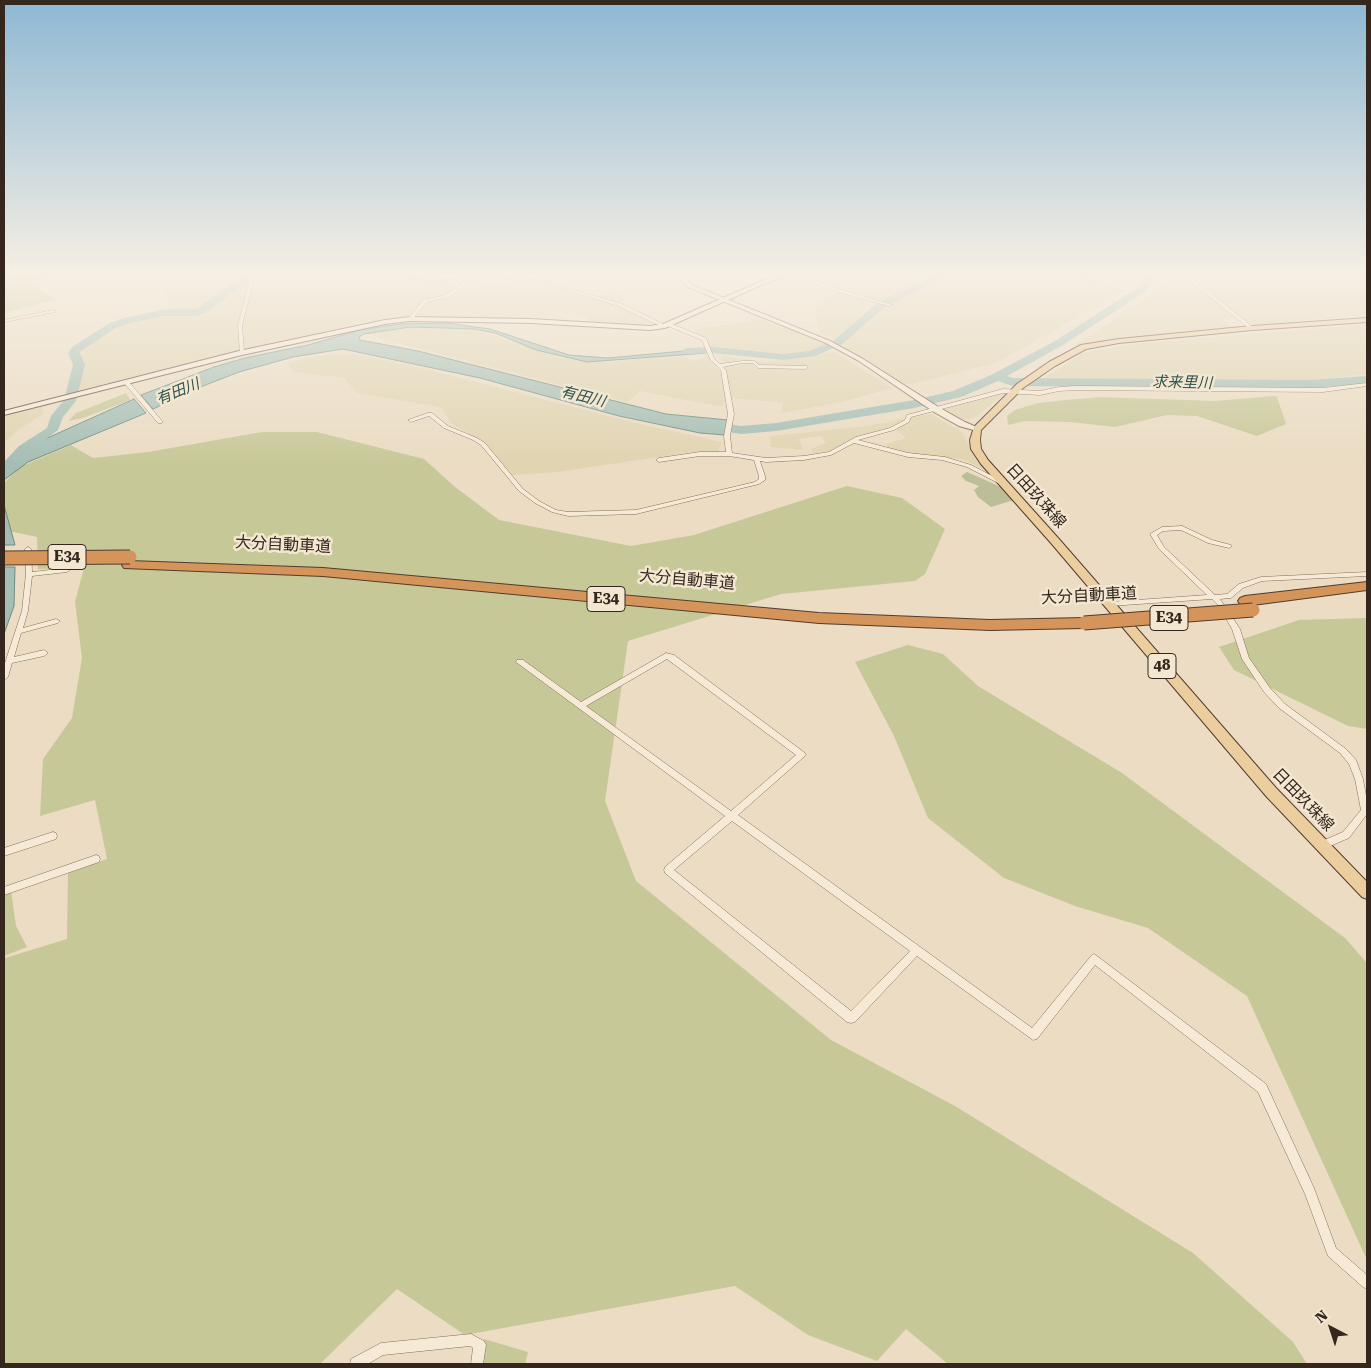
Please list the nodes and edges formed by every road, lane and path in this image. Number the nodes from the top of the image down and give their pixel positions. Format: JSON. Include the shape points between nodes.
{"nodes":[{"id":1,"x":241,"y":336,"type":"edge"},
{"id":2,"x":320,"y":336,"type":"edge"},
{"id":3,"x":700,"y":336,"type":"edge"},
{"id":4,"x":812,"y":336,"type":"edge"},
{"id":5,"x":1172,"y":336,"type":"edge"},
{"id":6,"x":242,"y":353,"type":"junction"},
{"id":7,"x":719,"y":366,"type":"junction"},
{"id":8,"x":806,"y":366,"type":"dead end"},
{"id":9,"x":126,"y":382,"type":"junction"},
{"id":10,"x":1367,"y":385,"type":"edge"},
{"id":11,"x":1017,"y":389,"type":"junction"},
{"id":12,"x":937,"y":410,"type":"junction"},
{"id":13,"x":4,"y":413,"type":"edge"},
{"id":14,"x":411,"y":420,"type":"dead end"},
{"id":15,"x":160,"y":422,"type":"dead end"},
{"id":16,"x":977,"y":429,"type":"junction"},
{"id":17,"x":854,"y":441,"type":"junction"},
{"id":18,"x":728,"y":454,"type":"junction"},
{"id":19,"x":660,"y":460,"type":"dead end"},
{"id":20,"x":757,"y":460,"type":"junction"},
{"id":21,"x":1004,"y":484,"type":"junction"},
{"id":22,"x":1229,"y":546,"type":"dead end"},
{"id":23,"x":28,"y":550,"type":"dead end"},
{"id":24,"x":4,"y":558,"type":"edge"},
{"id":25,"x":129,"y":561,"type":"junction"},
{"id":26,"x":4,"y":566,"type":"edge"},
{"id":27,"x":67,"y":570,"type":"dead end"},
{"id":28,"x":30,"y":574,"type":"junction"},
{"id":29,"x":1367,"y":574,"type":"edge"},
{"id":30,"x":1367,"y":586,"type":"edge"},
{"id":31,"x":1367,"y":596,"type":"edge"},
{"id":32,"x":1214,"y":597,"type":"junction"},
{"id":33,"x":1109,"y":604,"type":"junction"},
{"id":34,"x":1249,"y":606,"type":"junction"},
{"id":35,"x":56,"y":621,"type":"dead end"},
{"id":36,"x":18,"y":632,"type":"junction"},
{"id":37,"x":44,"y":653,"type":"dead end"},
{"id":38,"x":9,"y":661,"type":"junction"},
{"id":39,"x":520,"y":662,"type":"dead end"},
{"id":40,"x":4,"y":677,"type":"edge"},
{"id":41,"x":582,"y":705,"type":"junction"},
{"id":42,"x":733,"y":816,"type":"junction"},
{"id":43,"x":53,"y":836,"type":"dead end"},
{"id":44,"x":1324,"y":845,"type":"junction"},
{"id":45,"x":4,"y":852,"type":"edge"},
{"id":46,"x":96,"y":859,"type":"dead end"},
{"id":47,"x":4,"y":891,"type":"edge"},
{"id":48,"x":1367,"y":892,"type":"edge"},
{"id":49,"x":917,"y":950,"type":"junction"},
{"id":50,"x":1367,"y":1283,"type":"edge"},
{"id":51,"x":356,"y":1364,"type":"edge"},
{"id":52,"x":477,"y":1364,"type":"edge"}],
"edges":[{"from":1,"to":6,"type":"street"},
{"from":2,"to":6,"type":"main road"},
{"from":3,"to":7,"type":"street"},
{"from":4,"to":12,"type":"street","via":[[838,347]]},
{"from":5,"to":11,"type":"main road","via":[[1119,341],[1072,352]]},
{"from":6,"to":9,"type":"main road"},
{"from":7,"to":8,"type":"street","via":[[742,362],[754,362],[758,366]]},
{"from":7,"to":18,"type":"street","via":[[723,370],[731,414]]},
{"from":9,"to":13,"type":"main road"},
{"from":9,"to":15,"type":"street"},
{"from":10,"to":11,"type":"street","via":[[1323,390],[1059,388],[1040,393]]},
{"from":11,"to":12,"type":"street","via":[[984,395]]},
{"from":11,"to":16,"type":"main road"},
{"from":12,"to":16,"type":"street"},
{"from":12,"to":17,"type":"street","via":[[908,416],[907,421],[892,429]]},
{"from":14,"to":20,"type":"street","via":[[430,414],[446,426],[484,444],[521,490],[554,511],[568,514],[636,512],[757,483],[762,476]]},
{"from":16,"to":21,"type":"main road","name":"日田玖珠線","number":"48","via":[[976,449]]},
{"from":17,"to":20,"type":"street","via":[[831,453]]},
{"from":17,"to":21,"type":"street","via":[[908,455],[943,458]]},
{"from":18,"to":19,"type":"street","via":[[691,454]]},
{"from":18,"to":20,"type":"street"},
{"from":21,"to":33,"type":"main road","name":"日田玖珠線","number":"48"},
{"from":22,"to":32,"type":"street","via":[[1210,542],[1182,528],[1162,529],[1153,534],[1162,548]]},
{"from":23,"to":28,"type":"street"},
{"from":24,"to":25,"type":"highway","name":"大分自動車道","number":"E34","bridge":true},
{"from":25,"to":26,"type":"highway","name":"大分自動車道","number":"E34"},
{"from":25,"to":34,"type":"highway","name":"大分自動車道","number":"E34","bridge":true,"via":[[323,572],[820,618],[990,625],[1082,618],[1153,619]]},
{"from":27,"to":28,"type":"street"},
{"from":28,"to":36,"type":"street","via":[[25,611]]},
{"from":29,"to":32,"type":"street","via":[[1261,579],[1241,586],[1229,596]]},
{"from":30,"to":34,"type":"highway","name":"大分自動車道","number":"E34"},
{"from":31,"to":34,"type":"highway","name":"大分自動車道","number":"E34"},
{"from":32,"to":33,"type":"street"},
{"from":32,"to":44,"type":"street","via":[[1236,629],[1246,659],[1267,690],[1282,706],[1353,762],[1365,811],[1346,834]]},
{"from":33,"to":44,"type":"main road","name":"日田玖珠線","number":"48","via":[[1271,792]]},
{"from":35,"to":36,"type":"street"},
{"from":36,"to":38,"type":"street"},
{"from":37,"to":38,"type":"street"},
{"from":38,"to":40,"type":"street"},
{"from":39,"to":41,"type":"street"},
{"from":41,"to":42,"type":"street"},
{"from":41,"to":42,"type":"street","via":[[666,656],[671,657],[802,756]]},
{"from":42,"to":49,"type":"street"},
{"from":42,"to":49,"type":"street","via":[[668,870],[851,1018]]},
{"from":43,"to":45,"type":"street"},
{"from":44,"to":48,"type":"main road","name":"日田玖珠線","number":"48"},
{"from":46,"to":47,"type":"street"},
{"from":49,"to":50,"type":"street","via":[[1032,1034],[1094,959],[1262,1088],[1310,1192],[1332,1252]]},
{"from":51,"to":52,"type":"street","via":[[381,1349],[471,1340],[480,1345]]}]}
